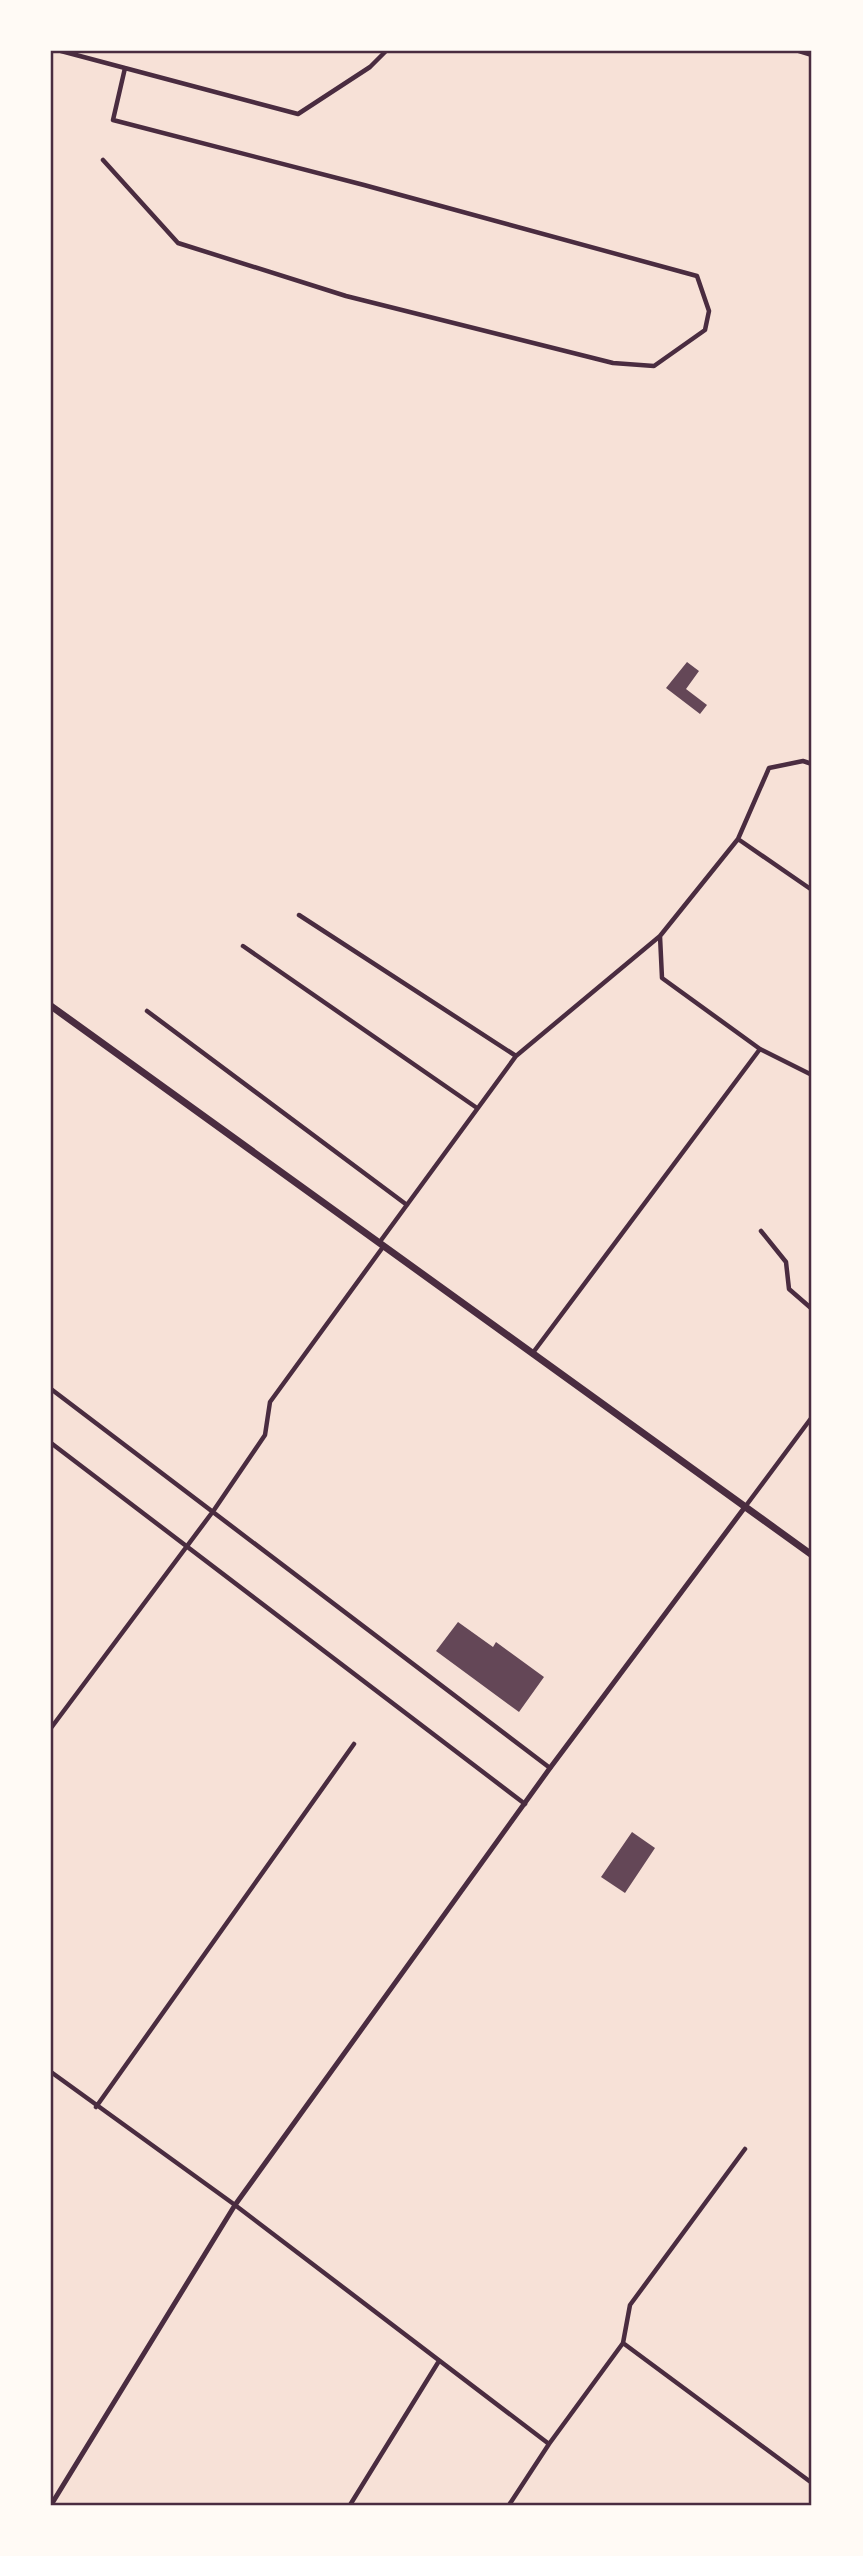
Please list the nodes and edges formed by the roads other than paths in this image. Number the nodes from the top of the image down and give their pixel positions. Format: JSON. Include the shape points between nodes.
{"nodes":[{"id":1,"x":61,"y":51,"type":"edge"},
{"id":2,"x":386,"y":51,"type":"edge"},
{"id":3,"x":799,"y":51,"type":"edge"},
{"id":4,"x":812,"y":55,"type":"edge"},
{"id":5,"x":125,"y":68,"type":"junction"},
{"id":6,"x":103,"y":160,"type":"dead end"},
{"id":7,"x":812,"y":764,"type":"edge"},
{"id":8,"x":738,"y":839,"type":"junction"},
{"id":9,"x":812,"y":890,"type":"edge"},
{"id":10,"x":299,"y":915,"type":"dead end"},
{"id":11,"x":660,"y":936,"type":"junction"},
{"id":12,"x":243,"y":946,"type":"dead end"},
{"id":13,"x":51,"y":1006,"type":"edge"},
{"id":14,"x":147,"y":1011,"type":"dead end"},
{"id":15,"x":760,"y":1049,"type":"junction"},
{"id":16,"x":516,"y":1056,"type":"junction"},
{"id":17,"x":812,"y":1075,"type":"edge"},
{"id":18,"x":477,"y":1108,"type":"junction"},
{"id":19,"x":407,"y":1205,"type":"junction"},
{"id":20,"x":761,"y":1231,"type":"dead end"},
{"id":21,"x":380,"y":1245,"type":"junction"},
{"id":22,"x":812,"y":1309,"type":"edge"},
{"id":23,"x":532,"y":1354,"type":"junction"},
{"id":24,"x":51,"y":1389,"type":"edge"},
{"id":25,"x":812,"y":1416,"type":"edge"},
{"id":26,"x":51,"y":1443,"type":"edge"},
{"id":27,"x":745,"y":1507,"type":"junction"},
{"id":28,"x":214,"y":1510,"type":"junction"},
{"id":29,"x":188,"y":1546,"type":"junction"},
{"id":30,"x":812,"y":1555,"type":"edge"},
{"id":31,"x":51,"y":1728,"type":"edge"},
{"id":32,"x":355,"y":1744,"type":"dead end"},
{"id":33,"x":550,"y":1768,"type":"junction"},
{"id":34,"x":525,"y":1804,"type":"junction"},
{"id":35,"x":51,"y":2073,"type":"edge"},
{"id":36,"x":96,"y":2107,"type":"junction"},
{"id":37,"x":746,"y":2149,"type":"dead end"},
{"id":38,"x":235,"y":2204,"type":"junction"},
{"id":39,"x":623,"y":2343,"type":"junction"},
{"id":40,"x":439,"y":2361,"type":"junction"},
{"id":41,"x":549,"y":2444,"type":"junction"},
{"id":42,"x":812,"y":2483,"type":"edge"},
{"id":43,"x":51,"y":2505,"type":"edge"},
{"id":44,"x":350,"y":2505,"type":"edge"},
{"id":45,"x":509,"y":2505,"type":"edge"}],
"edges":[{"from":1,"to":5,"type":"street"},
{"from":2,"to":5,"type":"street","via":[[370,67],[298,114]]},
{"from":3,"to":4,"type":"street"},
{"from":5,"to":6,"type":"street","via":[[113,120],[696,276],[709,311],[705,330],[654,366],[613,363],[346,296],[178,243]]},
{"from":7,"to":8,"type":"street","via":[[803,761],[769,768]]},
{"from":8,"to":9,"type":"street"},
{"from":8,"to":11,"type":"street"},
{"from":10,"to":16,"type":"street"},
{"from":11,"to":15,"type":"street","via":[[662,978]]},
{"from":11,"to":16,"type":"street"},
{"from":12,"to":18,"type":"street"},
{"from":13,"to":21,"type":"main road"},
{"from":14,"to":19,"type":"street"},
{"from":15,"to":17,"type":"street"},
{"from":15,"to":23,"type":"street"},
{"from":16,"to":18,"type":"street"},
{"from":18,"to":19,"type":"street"},
{"from":19,"to":21,"type":"street"},
{"from":20,"to":22,"type":"street","via":[[786,1262],[789,1289]]},
{"from":21,"to":23,"type":"main road"},
{"from":21,"to":28,"type":"street","via":[[270,1402],[265,1434]]},
{"from":23,"to":27,"type":"main road"},
{"from":24,"to":28,"type":"street"},
{"from":25,"to":27,"type":"street"},
{"from":26,"to":29,"type":"street"},
{"from":27,"to":30,"type":"main road"},
{"from":27,"to":33,"type":"street"},
{"from":28,"to":29,"type":"street"},
{"from":28,"to":33,"type":"street"},
{"from":29,"to":31,"type":"street"},
{"from":29,"to":34,"type":"street"},
{"from":32,"to":36,"type":"street"},
{"from":33,"to":34,"type":"street"},
{"from":34,"to":38,"type":"street"},
{"from":35,"to":36,"type":"street"},
{"from":36,"to":38,"type":"street"},
{"from":37,"to":39,"type":"street","via":[[630,2305]]},
{"from":38,"to":40,"type":"street"},
{"from":38,"to":43,"type":"street"},
{"from":39,"to":41,"type":"street"},
{"from":39,"to":42,"type":"street"},
{"from":40,"to":41,"type":"street"},
{"from":40,"to":44,"type":"street"},
{"from":41,"to":45,"type":"street"}]}
